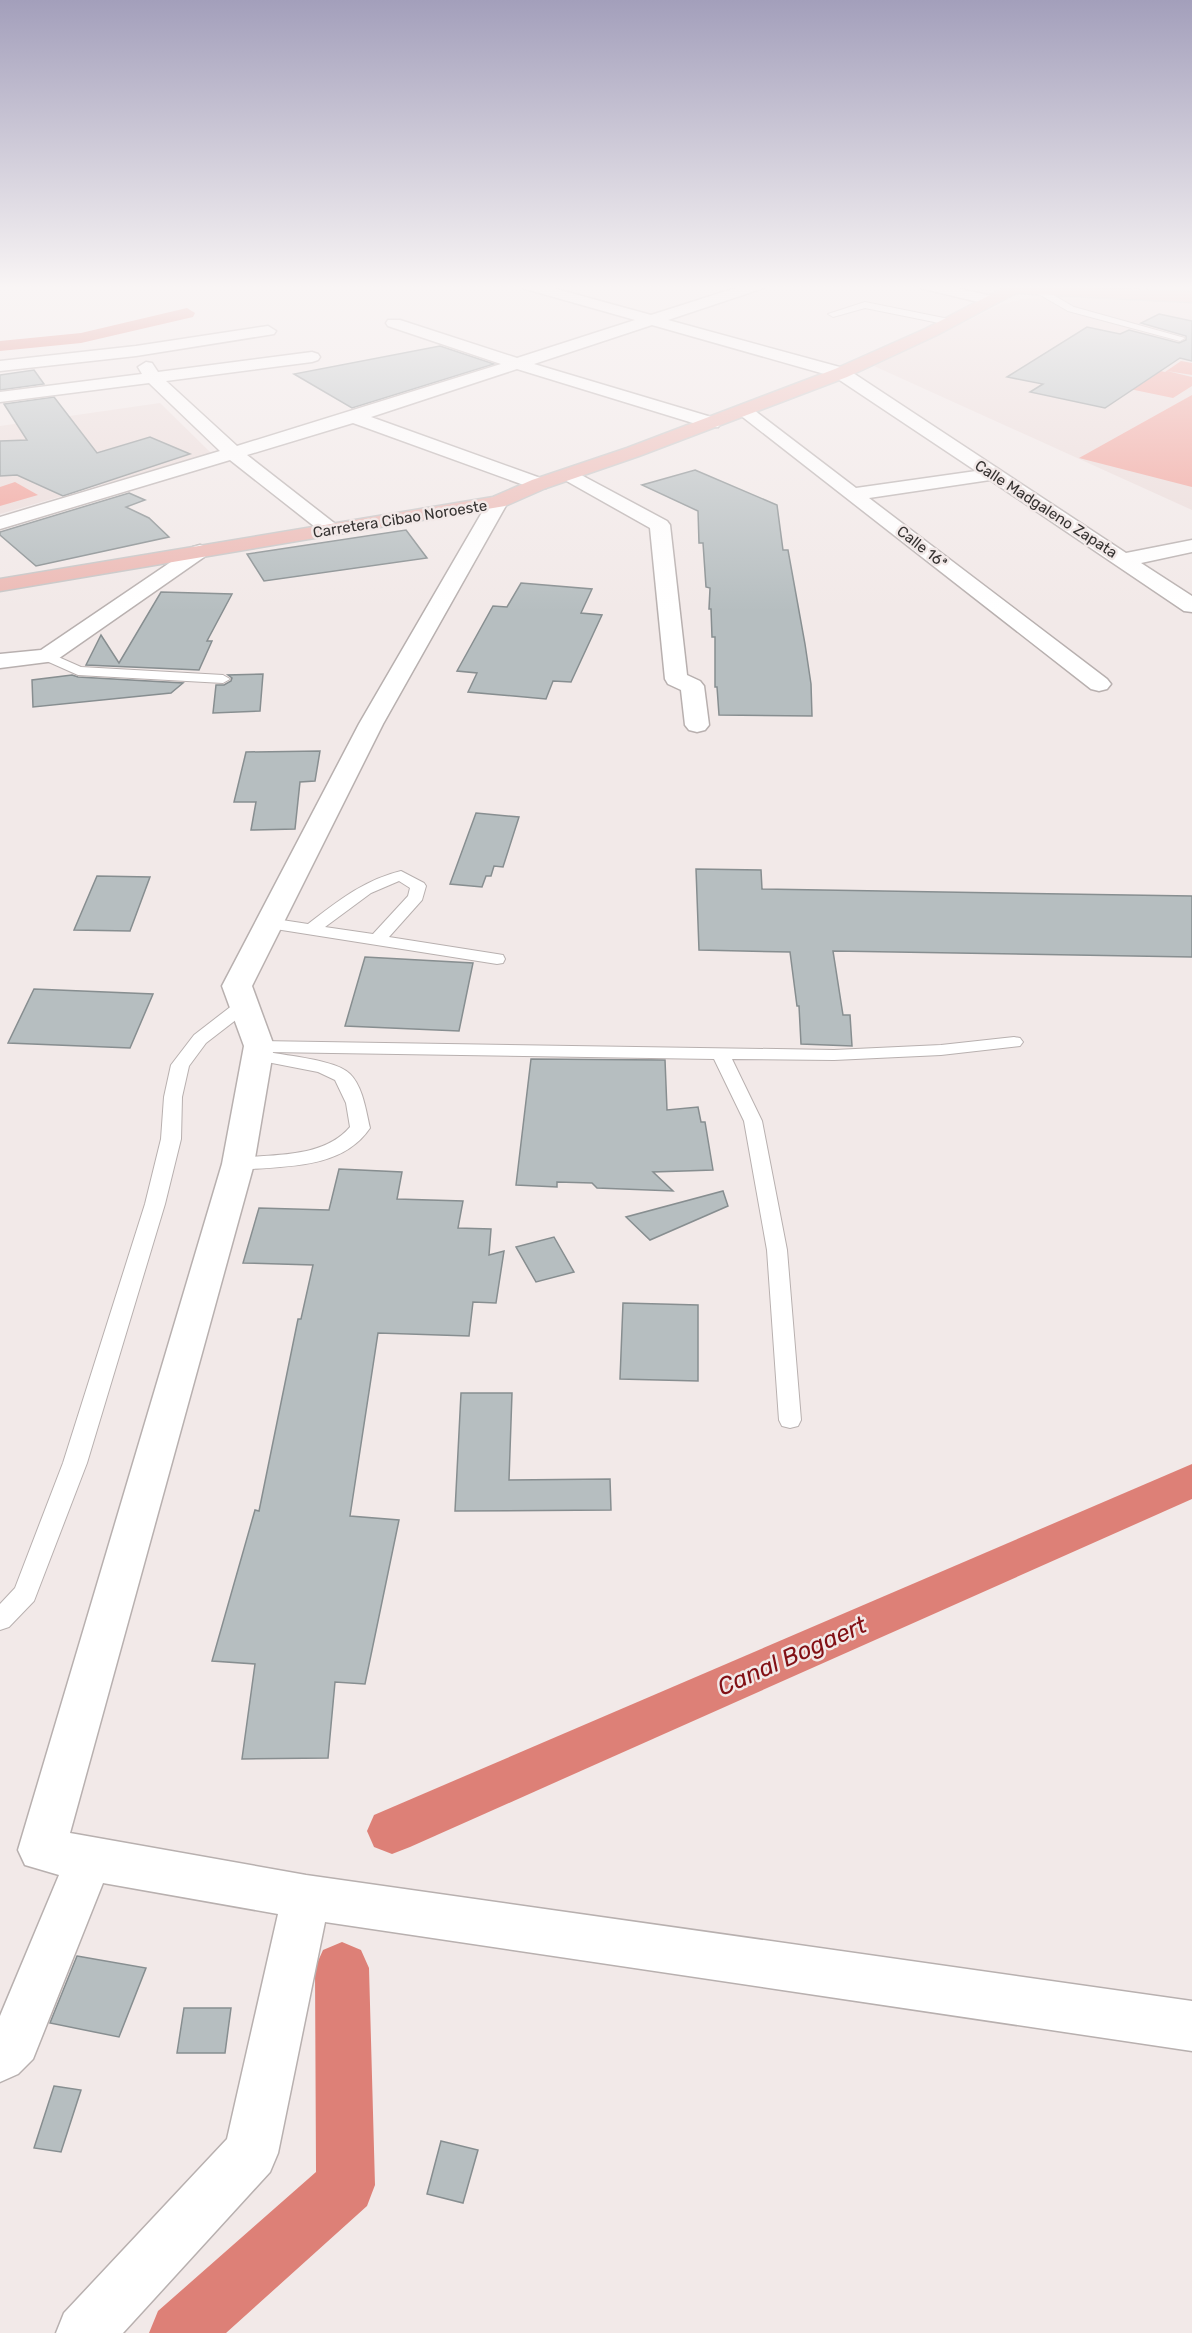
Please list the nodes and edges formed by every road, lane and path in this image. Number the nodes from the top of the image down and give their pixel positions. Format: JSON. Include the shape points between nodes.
{"nodes":[{"id":1,"x":27,"y":394,"type":"edge"},
{"id":2,"x":170,"y":394,"type":"edge"},
{"id":3,"x":426,"y":394,"type":"edge"},
{"id":4,"x":616,"y":394,"type":"edge"},
{"id":5,"x":788,"y":394,"type":"edge"},
{"id":6,"x":872,"y":394,"type":"edge"},
{"id":7,"x":0,"y":397,"type":"edge"},
{"id":8,"x":744,"y":411,"type":"junction"},
{"id":9,"x":354,"y":417,"type":"junction"},
{"id":10,"x":712,"y":423,"type":"junction"},
{"id":11,"x":233,"y":453,"type":"junction"},
{"id":12,"x":993,"y":474,"type":"junction"},
{"id":13,"x":570,"y":475,"type":"junction"},
{"id":14,"x":539,"y":484,"type":"junction"},
{"id":15,"x":854,"y":494,"type":"junction"},
{"id":16,"x":498,"y":502,"type":"junction"},
{"id":17,"x":0,"y":523,"type":"edge"},
{"id":18,"x":331,"y":530,"type":"junction"},
{"id":19,"x":1192,"y":546,"type":"edge"},
{"id":20,"x":200,"y":551,"type":"junction"},
{"id":21,"x":1124,"y":561,"type":"junction"},
{"id":22,"x":0,"y":585,"type":"edge"},
{"id":23,"x":1192,"y":606,"type":"edge"},
{"id":24,"x":47,"y":656,"type":"junction"},
{"id":25,"x":0,"y":661,"type":"edge"},
{"id":26,"x":222,"y":679,"type":"dead end"},
{"id":27,"x":1099,"y":684,"type":"dead end"},
{"id":28,"x":697,"y":725,"type":"dead end"},
{"id":29,"x":269,"y":923,"type":"junction"},
{"id":30,"x":312,"y":929,"type":"junction"},
{"id":31,"x":378,"y":939,"type":"junction"},
{"id":32,"x":497,"y":959,"type":"dead end"},
{"id":33,"x":244,"y":1005,"type":"junction"},
{"id":34,"x":1014,"y":1042,"type":"dead end"},
{"id":35,"x":258,"y":1050,"type":"junction"},
{"id":36,"x":720,"y":1053,"type":"junction"},
{"id":37,"x":238,"y":1164,"type":"junction"},
{"id":38,"x":790,"y":1420,"type":"dead end"},
{"id":39,"x":0,"y":1620,"type":"edge"},
{"id":40,"x":89,"y":1858,"type":"junction"},
{"id":41,"x":306,"y":1897,"type":"junction"},
{"id":42,"x":1192,"y":2026,"type":"edge"},
{"id":43,"x":0,"y":2056,"type":"edge"},
{"id":44,"x":84,"y":2333,"type":"edge"}],
"edges":[{"from":1,"to":7,"type":"street"},
{"from":2,"to":11,"type":"street"},
{"from":3,"to":9,"type":"street"},
{"from":4,"to":10,"type":"street"},
{"from":5,"to":8,"type":"main road","name":"Carretera Cibao Noroeste"},
{"from":6,"to":12,"type":"street","name":"Calle Madgaleno Zapata"},
{"from":8,"to":10,"type":"main road","name":"Carretera Cibao Noroeste"},
{"from":8,"to":15,"type":"street","name":"Calle 16ª"},
{"from":9,"to":11,"type":"street"},
{"from":9,"to":14,"type":"street"},
{"from":10,"to":13,"type":"main road","name":"Carretera Cibao Noroeste"},
{"from":11,"to":17,"type":"street"},
{"from":11,"to":18,"type":"street"},
{"from":12,"to":15,"type":"street"},
{"from":12,"to":21,"type":"street","name":"Calle Madgaleno Zapata"},
{"from":13,"to":14,"type":"main road","name":"Carretera Cibao Noroeste"},
{"from":13,"to":28,"type":"street","via":[[660,525],[676,679],[692,686]]},
{"from":14,"to":16,"type":"main road","name":"Carretera Cibao Noroeste"},
{"from":15,"to":27,"type":"street","name":"Calle 16ª"},
{"from":16,"to":18,"type":"main road","name":"Carretera Cibao Noroeste"},
{"from":16,"to":29,"type":"street","via":[[371,724]]},
{"from":18,"to":20,"type":"main road","name":"Carretera Cibao Noroeste"},
{"from":19,"to":21,"type":"street"},
{"from":20,"to":22,"type":"main road","name":"Carretera Cibao Noroeste"},
{"from":20,"to":24,"type":"street"},
{"from":21,"to":23,"type":"street","name":"Calle Madgaleno Zapata"},
{"from":24,"to":25,"type":"street"},
{"from":24,"to":26,"type":"lane","via":[[78,671]]},
{"from":29,"to":30,"type":"lane"},
{"from":29,"to":33,"type":"street","via":[[237,986]]},
{"from":30,"to":31,"type":"lane"},
{"from":30,"to":31,"type":"lane","via":[[383,879],[401,876],[418,886],[417,897]]},
{"from":31,"to":32,"type":"lane"},
{"from":33,"to":35,"type":"street"},
{"from":33,"to":39,"type":"lane","via":[[200,1039],[180,1065],[173,1097],[171,1139],[155,1204],[75,1463],[25,1594]]},
{"from":34,"to":36,"type":"lane","via":[[862,1054]]},
{"from":35,"to":36,"type":"lane"},
{"from":35,"to":37,"type":"street"},
{"from":35,"to":37,"type":"lane","via":[[343,1077],[356,1104],[360,1128],[348,1142],[317,1156]]},
{"from":36,"to":38,"type":"lane","via":[[753,1121],[777,1250]]},
{"from":37,"to":40,"type":"street","via":[[42,1850]]},
{"from":40,"to":41,"type":"street"},
{"from":40,"to":43,"type":"street","via":[[15,2041]]},
{"from":41,"to":42,"type":"street"},
{"from":41,"to":44,"type":"street","via":[[251,2153]]}]}
